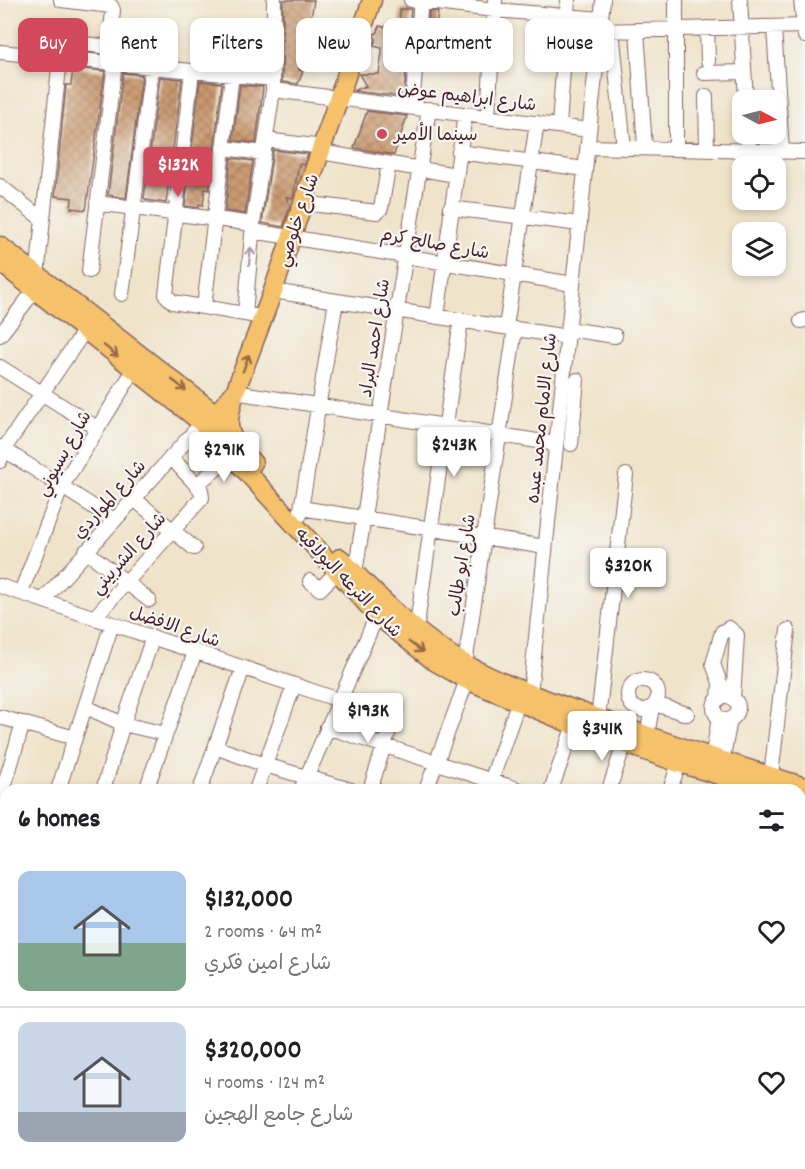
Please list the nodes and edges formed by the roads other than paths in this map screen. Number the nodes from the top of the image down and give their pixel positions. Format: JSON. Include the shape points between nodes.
{"nodes":[{"id":1,"x":61,"y":0,"type":"edge"},
{"id":2,"x":274,"y":0,"type":"edge"},
{"id":3,"x":372,"y":0,"type":"edge"},
{"id":4,"x":418,"y":0,"type":"edge"},
{"id":5,"x":568,"y":0,"type":"edge"},
{"id":6,"x":603,"y":0,"type":"edge"},
{"id":7,"x":676,"y":0,"type":"edge"},
{"id":8,"x":740,"y":0,"type":"edge"},
{"id":9,"x":801,"y":0,"type":"edge"},
{"id":10,"x":112,"y":3,"type":"edge"},
{"id":11,"x":494,"y":5,"type":"edge"},
{"id":12,"x":567,"y":16,"type":"junction"},
{"id":13,"x":112,"y":18,"type":"edge"},
{"id":14,"x":575,"y":18,"type":"edge"},
{"id":15,"x":604,"y":18,"type":"edge"},
{"id":16,"x":614,"y":27,"type":"edge"},
{"id":17,"x":774,"y":27,"type":"junction"},
{"id":18,"x":707,"y":28,"type":"junction"},
{"id":19,"x":741,"y":28,"type":"junction"},
{"id":20,"x":674,"y":29,"type":"junction"},
{"id":21,"x":637,"y":30,"type":"junction"},
{"id":22,"x":805,"y":30,"type":"edge"},
{"id":23,"x":0,"y":52,"type":"edge"},
{"id":24,"x":18,"y":54,"type":"edge"},
{"id":25,"x":59,"y":72,"type":"edge"},
{"id":26,"x":110,"y":72,"type":"edge"},
{"id":27,"x":151,"y":72,"type":"edge"},
{"id":28,"x":197,"y":72,"type":"joint"},
{"id":29,"x":598,"y":72,"type":"edge"},
{"id":30,"x":612,"y":72,"type":"edge"},
{"id":31,"x":744,"y":72,"type":"junction"},
{"id":32,"x":232,"y":75,"type":"junction"},
{"id":33,"x":273,"y":85,"type":"junction"},
{"id":34,"x":745,"y":90,"type":"edge"},
{"id":35,"x":706,"y":96,"type":"dead end"},
{"id":36,"x":340,"y":98,"type":"junction"},
{"id":37,"x":412,"y":107,"type":"junction"},
{"id":38,"x":429,"y":109,"type":"junction"},
{"id":39,"x":465,"y":114,"type":"junction"},
{"id":40,"x":488,"y":117,"type":"junction"},
{"id":41,"x":537,"y":123,"type":"junction"},
{"id":42,"x":559,"y":126,"type":"junction"},
{"id":43,"x":590,"y":130,"type":"junction"},
{"id":44,"x":749,"y":144,"type":"edge"},
{"id":45,"x":265,"y":146,"type":"junction"},
{"id":46,"x":588,"y":147,"type":"junction"},
{"id":47,"x":223,"y":148,"type":"junction"},
{"id":48,"x":624,"y":148,"type":"junction"},
{"id":49,"x":645,"y":148,"type":"junction"},
{"id":50,"x":676,"y":149,"type":"junction"},
{"id":51,"x":322,"y":150,"type":"junction"},
{"id":52,"x":707,"y":150,"type":"junction"},
{"id":53,"x":749,"y":151,"type":"junction"},
{"id":54,"x":459,"y":152,"type":"junction"},
{"id":55,"x":778,"y":152,"type":"junction"},
{"id":56,"x":805,"y":152,"type":"edge"},
{"id":57,"x":777,"y":156,"type":"edge"},
{"id":58,"x":532,"y":162,"type":"junction"},
{"id":59,"x":389,"y":164,"type":"junction"},
{"id":60,"x":420,"y":169,"type":"junction"},
{"id":61,"x":585,"y":169,"type":"junction"},
{"id":62,"x":456,"y":175,"type":"junction"},
{"id":63,"x":0,"y":186,"type":"edge"},
{"id":64,"x":98,"y":203,"type":"junction"},
{"id":65,"x":303,"y":203,"type":"junction"},
{"id":66,"x":134,"y":208,"type":"junction"},
{"id":67,"x":450,"y":208,"type":"junction"},
{"id":68,"x":176,"y":214,"type":"junction"},
{"id":69,"x":524,"y":217,"type":"junction"},
{"id":70,"x":215,"y":219,"type":"junction"},
{"id":71,"x":43,"y":220,"type":"junction"},
{"id":72,"x":580,"y":224,"type":"junction"},
{"id":73,"x":253,"y":227,"type":"junction"},
{"id":74,"x":291,"y":237,"type":"junction"},
{"id":75,"x":0,"y":246,"type":"edge"},
{"id":76,"x":405,"y":256,"type":"junction"},
{"id":77,"x":0,"y":262,"type":"edge"},
{"id":78,"x":444,"y":263,"type":"junction"},
{"id":79,"x":89,"y":271,"type":"dead end"},
{"id":80,"x":516,"y":275,"type":"junction"},
{"id":81,"x":36,"y":284,"type":"junction"},
{"id":82,"x":573,"y":284,"type":"junction"},
{"id":83,"x":273,"y":291,"type":"junction"},
{"id":84,"x":122,"y":294,"type":"dead end"},
{"id":85,"x":336,"y":301,"type":"junction"},
{"id":86,"x":204,"y":307,"type":"junction"},
{"id":87,"x":397,"y":310,"type":"junction"},
{"id":88,"x":254,"y":315,"type":"junction"},
{"id":89,"x":437,"y":317,"type":"junction"},
{"id":90,"x":461,"y":320,"type":"junction"},
{"id":91,"x":511,"y":328,"type":"junction"},
{"id":92,"x":85,"y":330,"type":"junction"},
{"id":93,"x":568,"y":333,"type":"junction"},
{"id":94,"x":0,"y":335,"type":"edge"},
{"id":95,"x":615,"y":336,"type":"dead end"},
{"id":96,"x":0,"y":367,"type":"edge"},
{"id":97,"x":134,"y":370,"type":"junction"},
{"id":98,"x":577,"y":380,"type":"dead end"},
{"id":99,"x":235,"y":392,"type":"junction"},
{"id":100,"x":42,"y":393,"type":"junction"},
{"id":101,"x":319,"y":405,"type":"junction"},
{"id":102,"x":380,"y":415,"type":"junction"},
{"id":103,"x":209,"y":423,"type":"junction"},
{"id":104,"x":446,"y":426,"type":"junction"},
{"id":105,"x":98,"y":428,"type":"junction"},
{"id":106,"x":558,"y":428,"type":"junction"},
{"id":107,"x":573,"y":429,"type":"junction"},
{"id":108,"x":499,"y":434,"type":"junction"},
{"id":109,"x":556,"y":444,"type":"junction"},
{"id":110,"x":571,"y":444,"type":"dead end"},
{"id":111,"x":1,"y":453,"type":"edge"},
{"id":112,"x":171,"y":457,"type":"junction"},
{"id":113,"x":231,"y":457,"type":"junction"},
{"id":114,"x":626,"y":475,"type":"dead end"},
{"id":115,"x":62,"y":486,"type":"junction"},
{"id":116,"x":196,"y":486,"type":"junction"},
{"id":117,"x":133,"y":498,"type":"junction"},
{"id":118,"x":366,"y":519,"type":"junction"},
{"id":119,"x":114,"y":520,"type":"junction"},
{"id":120,"x":302,"y":520,"type":"junction"},
{"id":121,"x":431,"y":529,"type":"junction"},
{"id":122,"x":173,"y":531,"type":"junction"},
{"id":123,"x":484,"y":537,"type":"junction"},
{"id":124,"x":545,"y":547,"type":"junction"},
{"id":125,"x":194,"y":548,"type":"dead end"},
{"id":126,"x":86,"y":551,"type":"junction"},
{"id":127,"x":346,"y":573,"type":"junction"},
{"id":128,"x":310,"y":581,"type":"dead end"},
{"id":129,"x":126,"y":583,"type":"junction"},
{"id":130,"x":0,"y":586,"type":"edge"},
{"id":131,"x":21,"y":592,"type":"junction"},
{"id":132,"x":44,"y":599,"type":"junction"},
{"id":133,"x":149,"y":600,"type":"dead end"},
{"id":134,"x":377,"y":615,"type":"junction"},
{"id":135,"x":94,"y":618,"type":"junction"},
{"id":136,"x":112,"y":624,"type":"junction"},
{"id":137,"x":788,"y":630,"type":"dead end"},
{"id":138,"x":416,"y":631,"type":"junction"},
{"id":139,"x":153,"y":638,"type":"junction"},
{"id":140,"x":195,"y":652,"type":"junction"},
{"id":141,"x":243,"y":668,"type":"junction"},
{"id":142,"x":466,"y":672,"type":"junction"},
{"id":143,"x":719,"y":681,"type":"junction"},
{"id":144,"x":734,"y":681,"type":"junction"},
{"id":145,"x":294,"y":685,"type":"junction"},
{"id":146,"x":524,"y":698,"type":"junction"},
{"id":147,"x":726,"y":699,"type":"junction"},
{"id":148,"x":339,"y":700,"type":"junction"},
{"id":149,"x":86,"y":707,"type":"junction"},
{"id":150,"x":396,"y":708,"type":"dead end"},
{"id":151,"x":687,"y":714,"type":"dead end"},
{"id":152,"x":0,"y":717,"type":"edge"},
{"id":153,"x":598,"y":719,"type":"junction"},
{"id":154,"x":725,"y":719,"type":"junction"},
{"id":155,"x":23,"y":723,"type":"junction"},
{"id":156,"x":123,"y":724,"type":"junction"},
{"id":157,"x":574,"y":725,"type":"junction"},
{"id":158,"x":327,"y":727,"type":"junction"},
{"id":159,"x":166,"y":734,"type":"junction"},
{"id":160,"x":635,"y":737,"type":"junction"},
{"id":161,"x":75,"y":738,"type":"junction"},
{"id":162,"x":384,"y":746,"type":"junction"},
{"id":163,"x":215,"y":747,"type":"junction"},
{"id":164,"x":679,"y":763,"type":"junction"},
{"id":165,"x":434,"y":764,"type":"junction"},
{"id":166,"x":265,"y":765,"type":"junction"},
{"id":167,"x":720,"y":773,"type":"edge"},
{"id":168,"x":4,"y":784,"type":"edge"},
{"id":169,"x":60,"y":784,"type":"edge"},
{"id":170,"x":105,"y":784,"type":"edge"},
{"id":171,"x":148,"y":784,"type":"edge"},
{"id":172,"x":202,"y":784,"type":"edge"},
{"id":173,"x":258,"y":784,"type":"edge"},
{"id":174,"x":303,"y":784,"type":"edge"},
{"id":175,"x":372,"y":784,"type":"edge"},
{"id":176,"x":428,"y":784,"type":"edge"},
{"id":177,"x":484,"y":784,"type":"edge"},
{"id":178,"x":490,"y":784,"type":"edge"},
{"id":179,"x":553,"y":784,"type":"edge"},
{"id":180,"x":612,"y":784,"type":"edge"},
{"id":181,"x":672,"y":784,"type":"edge"},
{"id":182,"x":757,"y":784,"type":"edge"},
{"id":183,"x":764,"y":784,"type":"edge"}],
"edges":[{"from":1,"to":10,"type":"street"},
{"from":2,"to":33,"type":"street"},
{"from":3,"to":36,"type":"main road","name":"شارع خلوصي"},
{"from":4,"to":11,"type":"street"},
{"from":4,"to":37,"type":"street"},
{"from":5,"to":12,"type":"street"},
{"from":6,"to":15,"type":"street"},
{"from":7,"to":20,"type":"street"},
{"from":8,"to":19,"type":"street"},
{"from":9,"to":22,"type":"street"},
{"from":10,"to":13,"type":"street"},
{"from":11,"to":12,"type":"street"},
{"from":11,"to":40,"type":"street"},
{"from":12,"to":14,"type":"street"},
{"from":12,"to":42,"type":"street"},
{"from":16,"to":21,"type":"street"},
{"from":17,"to":19,"type":"street"},
{"from":17,"to":22,"type":"street"},
{"from":17,"to":55,"type":"street"},
{"from":18,"to":19,"type":"street"},
{"from":18,"to":20,"type":"street"},
{"from":18,"to":31,"type":"street","via":[[706,67]]},
{"from":19,"to":31,"type":"street"},
{"from":20,"to":21,"type":"street"},
{"from":20,"to":50,"type":"street"},
{"from":21,"to":49,"type":"street"},
{"from":23,"to":24,"type":"street","name":"شارع ابراهيم عوض"},
{"from":25,"to":71,"type":"street"},
{"from":26,"to":64,"type":"street"},
{"from":27,"to":66,"type":"street"},
{"from":28,"to":32,"type":"street","name":"شارع ابراهيم عوض"},
{"from":28,"to":68,"type":"street"},
{"from":29,"to":43,"type":"street","name":"شارع الامام محمد عبده"},
{"from":30,"to":48,"type":"street"},
{"from":31,"to":34,"type":"street"},
{"from":32,"to":33,"type":"street","name":"شارع ابراهيم عوض"},
{"from":32,"to":47,"type":"street"},
{"from":33,"to":36,"type":"street","name":"شارع ابراهيم عوض"},
{"from":33,"to":45,"type":"street"},
{"from":35,"to":52,"type":"street"},
{"from":36,"to":37,"type":"street","name":"شارع ابراهيم عوض"},
{"from":36,"to":51,"type":"main road","name":"شارع خلوصي"},
{"from":37,"to":38,"type":"street","name":"شارع ابراهيم عوض"},
{"from":38,"to":39,"type":"street","name":"شارع ابراهيم عوض"},
{"from":38,"to":60,"type":"street","name":"شارع احمد البراد"},
{"from":39,"to":40,"type":"street","name":"شارع ابراهيم عوض"},
{"from":39,"to":54,"type":"street"},
{"from":40,"to":41,"type":"street","name":"شارع ابراهيم عوض"},
{"from":41,"to":42,"type":"street","name":"شارع ابراهيم عوض"},
{"from":41,"to":58,"type":"street","name":"شارع ابو طالب"},
{"from":42,"to":43,"type":"street","name":"شارع ابراهيم عوض"},
{"from":43,"to":46,"type":"street","name":"شارع الامام محمد عبده"},
{"from":44,"to":53,"type":"street"},
{"from":45,"to":47,"type":"street"},
{"from":45,"to":51,"type":"street"},
{"from":45,"to":73,"type":"street"},
{"from":46,"to":48,"type":"street"},
{"from":46,"to":61,"type":"street","name":"شارع الامام محمد عبده"},
{"from":47,"to":70,"type":"street"},
{"from":48,"to":49,"type":"street"},
{"from":49,"to":50,"type":"street"},
{"from":50,"to":52,"type":"street"},
{"from":51,"to":59,"type":"street"},
{"from":51,"to":65,"type":"main road","name":"شارع خلوصي"},
{"from":52,"to":53,"type":"street"},
{"from":53,"to":55,"type":"street"},
{"from":54,"to":58,"type":"street"},
{"from":54,"to":62,"type":"street"},
{"from":55,"to":56,"type":"street"},
{"from":55,"to":57,"type":"street"},
{"from":58,"to":61,"type":"street"},
{"from":58,"to":69,"type":"street","name":"شارع ابو طالب"},
{"from":59,"to":60,"type":"street"},
{"from":59,"to":65,"type":"street","via":[[377,212]]},
{"from":60,"to":62,"type":"street"},
{"from":60,"to":76,"type":"street","name":"شارع احمد البراد"},
{"from":61,"to":72,"type":"street","name":"شارع الامام محمد عبده"},
{"from":62,"to":67,"type":"street"},
{"from":63,"to":71,"type":"street"},
{"from":64,"to":66,"type":"street","name":"شارع صالح كرم"},
{"from":64,"to":79,"type":"street"},
{"from":65,"to":74,"type":"main road","name":"شارع خلوصي"},
{"from":66,"to":68,"type":"street","name":"شارع صالح كرم"},
{"from":66,"to":84,"type":"street"},
{"from":67,"to":69,"type":"street"},
{"from":67,"to":78,"type":"street"},
{"from":68,"to":70,"type":"street","name":"شارع صالح كرم"},
{"from":68,"to":86,"type":"street","via":[[166,295],[173,302]]},
{"from":69,"to":72,"type":"street"},
{"from":69,"to":80,"type":"street","name":"شارع ابو طالب"},
{"from":70,"to":73,"type":"street","name":"شارع صالح كرم"},
{"from":70,"to":86,"type":"street"},
{"from":71,"to":81,"type":"street"},
{"from":72,"to":82,"type":"street","name":"شارع الامام محمد عبده"},
{"from":73,"to":74,"type":"street","name":"شارع صالح كرم"},
{"from":88,"to":73,"type":"street","one_way":true},
{"from":74,"to":76,"type":"street","name":"شارع صالح كرم"},
{"from":74,"to":83,"type":"main road","name":"شارع خلوصي"},
{"from":75,"to":81,"type":"main road","name":"شارع الترعه البولاقيه"},
{"from":76,"to":78,"type":"street","name":"شارع صالح كرم"},
{"from":76,"to":87,"type":"street","name":"شارع احمد البراد"},
{"from":77,"to":81,"type":"main road","name":"شارع الترعه البولاقيه"},
{"from":78,"to":80,"type":"street","name":"شارع صالح كرم"},
{"from":78,"to":89,"type":"street"},
{"from":80,"to":82,"type":"street","name":"شارع صالح كرم"},
{"from":80,"to":91,"type":"street","name":"شارع ابو طالب"},
{"from":81,"to":92,"type":"main road","name":"شارع الترعه البولاقيه"},
{"from":81,"to":94,"type":"street"},
{"from":81,"to":103,"type":"main road","name":"شارع الترعه البولاقيه","one_way":true},
{"from":82,"to":93,"type":"street","name":"شارع الامام محمد عبده"},
{"from":83,"to":85,"type":"street"},
{"from":83,"to":88,"type":"main road","name":"شارع خلوصي"},
{"from":85,"to":87,"type":"street"},
{"from":85,"to":101,"type":"street"},
{"from":86,"to":88,"type":"street"},
{"from":87,"to":89,"type":"street"},
{"from":87,"to":102,"type":"street","name":"شارع احمد البراد"},
{"from":99,"to":88,"type":"main road","name":"شارع خلوصي","one_way":true},
{"from":89,"to":90,"type":"street"},
{"from":90,"to":91,"type":"street"},
{"from":90,"to":104,"type":"street"},
{"from":91,"to":93,"type":"street"},
{"from":91,"to":108,"type":"street","name":"شارع ابو طالب"},
{"from":92,"to":97,"type":"main road","name":"شارع الترعه البولاقيه","one_way":true},
{"from":92,"to":100,"type":"street"},
{"from":93,"to":95,"type":"street"},
{"from":93,"to":106,"type":"street","name":"شارع الامام محمد عبده"},
{"from":96,"to":100,"type":"street"},
{"from":97,"to":103,"type":"main road","name":"شارع الترعه البولاقيه"},
{"from":97,"to":105,"type":"street","name":"شارع بسيوني"},
{"from":98,"to":107,"type":"street"},
{"from":99,"to":101,"type":"street"},
{"from":99,"to":103,"type":"main road","name":"شارع خلوصي"},
{"from":99,"to":120,"type":"main road","name":"شارع الترعه البولاقيه","via":[[227,420],[230,435]]},
{"from":100,"to":105,"type":"street"},
{"from":100,"to":111,"type":"street"},
{"from":101,"to":102,"type":"street"},
{"from":101,"to":120,"type":"street"},
{"from":102,"to":104,"type":"street"},
{"from":102,"to":118,"type":"street","name":"شارع احمد البراد"},
{"from":103,"to":112,"type":"street","name":"شارع المواردي"},
{"from":103,"to":113,"type":"main road","name":"شارع الترعه البولاقيه"},
{"from":104,"to":108,"type":"street"},
{"from":104,"to":121,"type":"street"},
{"from":105,"to":115,"type":"street","name":"شارع بسيوني"},
{"from":106,"to":107,"type":"street"},
{"from":106,"to":109,"type":"street","name":"شارع الامام محمد عبده"},
{"from":107,"to":110,"type":"street"},
{"from":108,"to":109,"type":"street"},
{"from":108,"to":123,"type":"street","name":"شارع ابو طالب"},
{"from":109,"to":124,"type":"street","name":"شارع الامام محمد عبده"},
{"from":111,"to":115,"type":"street"},
{"from":112,"to":116,"type":"street"},
{"from":112,"to":117,"type":"street","name":"شارع المواردي"},
{"from":113,"to":116,"type":"street"},
{"from":113,"to":120,"type":"main road","name":"شارع الترعه البولاقيه"},
{"from":114,"to":153,"type":"street"},
{"from":115,"to":119,"type":"street"},
{"from":115,"to":131,"type":"street","name":"شارع بسيوني"},
{"from":116,"to":122,"type":"street","name":"شارع الشربيني","via":[[202,498]]},
{"from":117,"to":119,"type":"street","name":"شارع المواردي"},
{"from":117,"to":122,"type":"street"},
{"from":118,"to":120,"type":"street"},
{"from":118,"to":121,"type":"street"},
{"from":118,"to":127,"type":"street","name":"شارع احمد البراد"},
{"from":119,"to":126,"type":"street","name":"شارع المواردي"},
{"from":120,"to":127,"type":"main road","name":"شارع الترعه البولاقيه"},
{"from":121,"to":123,"type":"street"},
{"from":121,"to":138,"type":"street"},
{"from":122,"to":125,"type":"street"},
{"from":122,"to":129,"type":"street","name":"شارع الشربيني"},
{"from":123,"to":124,"type":"street"},
{"from":123,"to":142,"type":"street","name":"شارع ابو طالب"},
{"from":124,"to":146,"type":"street","name":"شارع الامام محمد عبده"},
{"from":126,"to":129,"type":"street"},
{"from":126,"to":132,"type":"street","name":"شارع المواردي"},
{"from":127,"to":128,"type":"street","via":[[320,589]]},
{"from":127,"to":134,"type":"main road","name":"شارع الترعه البولاقيه"},
{"from":127,"to":138,"type":"main road","name":"شارع الترعه البولاقيه"},
{"from":129,"to":133,"type":"street"},
{"from":129,"to":135,"type":"street","name":"شارع الشربيني"},
{"from":130,"to":131,"type":"street","name":"شارع الافضل"},
{"from":131,"to":132,"type":"street","name":"شارع الافضل"},
{"from":132,"to":135,"type":"street","name":"شارع الافضل"},
{"from":134,"to":142,"type":"main road","name":"شارع الترعه البولاقيه","one_way":true,"via":[[434,661]]},
{"from":134,"to":148,"type":"street"},
{"from":135,"to":136,"type":"street","name":"شارع الافضل"},
{"from":136,"to":139,"type":"street","name":"شارع الافضل"},
{"from":136,"to":149,"type":"street"},
{"from":137,"to":183,"type":"street"},
{"from":138,"to":142,"type":"main road","name":"شارع الترعه البولاقيه"},
{"from":139,"to":140,"type":"street","name":"شارع الافضل"},
{"from":139,"to":156,"type":"street"},
{"from":140,"to":141,"type":"street","name":"شارع الافضل"},
{"from":140,"to":159,"type":"street"},
{"from":141,"to":145,"type":"street","name":"شارع الافضل"},
{"from":141,"to":163,"type":"street"},
{"from":142,"to":146,"type":"main road","name":"شارع الترعه البولاقيه"},
{"from":142,"to":165,"type":"street","name":"شارع ابو طالب"},
{"from":143,"to":144,"type":"street"},
{"from":143,"to":144,"type":"street","via":[[714,659],[722,632],[729,628],[737,635]]},
{"from":143,"to":147,"type":"street"},
{"from":144,"to":147,"type":"street"},
{"from":145,"to":148,"type":"street","name":"شارع الافضل"},
{"from":145,"to":166,"type":"street"},
{"from":146,"to":153,"type":"main road","name":"شارع الترعه البولاقيه"},
{"from":146,"to":157,"type":"main road","name":"شارع الترعه البولاقيه"},
{"from":146,"to":178,"type":"street","name":"شارع الامام محمد عبده"},
{"from":147,"to":154,"type":"street","via":[[715,709]]},
{"from":147,"to":154,"type":"street","via":[[738,705],[738,712]]},
{"from":148,"to":158,"type":"street"},
{"from":149,"to":156,"type":"street"},
{"from":149,"to":161,"type":"street"},
{"from":150,"to":162,"type":"street"},
{"from":151,"to":160,"type":"street","via":[[649,707]]},
{"from":152,"to":155,"type":"street"},
{"from":153,"to":160,"type":"main road","name":"شارع الترعه البولاقيه"},
{"from":154,"to":167,"type":"street"},
{"from":155,"to":161,"type":"street"},
{"from":155,"to":168,"type":"street"},
{"from":156,"to":159,"type":"street"},
{"from":156,"to":170,"type":"street"},
{"from":157,"to":160,"type":"main road","name":"شارع الترعه البولاقيه"},
{"from":157,"to":179,"type":"street"},
{"from":158,"to":162,"type":"street"},
{"from":158,"to":174,"type":"street"},
{"from":159,"to":171,"type":"street"},
{"from":160,"to":164,"type":"main road","name":"شارع الترعه البولاقيه"},
{"from":160,"to":167,"type":"main road","name":"شارع الترعه البولاقيه"},
{"from":160,"to":180,"type":"street"},
{"from":161,"to":169,"type":"street"},
{"from":162,"to":165,"type":"street"},
{"from":162,"to":175,"type":"street"},
{"from":163,"to":166,"type":"street"},
{"from":163,"to":172,"type":"street"},
{"from":164,"to":167,"type":"main road","name":"شارع الترعه البولاقيه"},
{"from":164,"to":181,"type":"street"},
{"from":165,"to":176,"type":"street","name":"شارع ابو طالب"},
{"from":165,"to":177,"type":"street"},
{"from":166,"to":173,"type":"street"},
{"from":166,"to":174,"type":"street"},
{"from":167,"to":182,"type":"main road","name":"شارع الترعه البولاقيه"}]}
